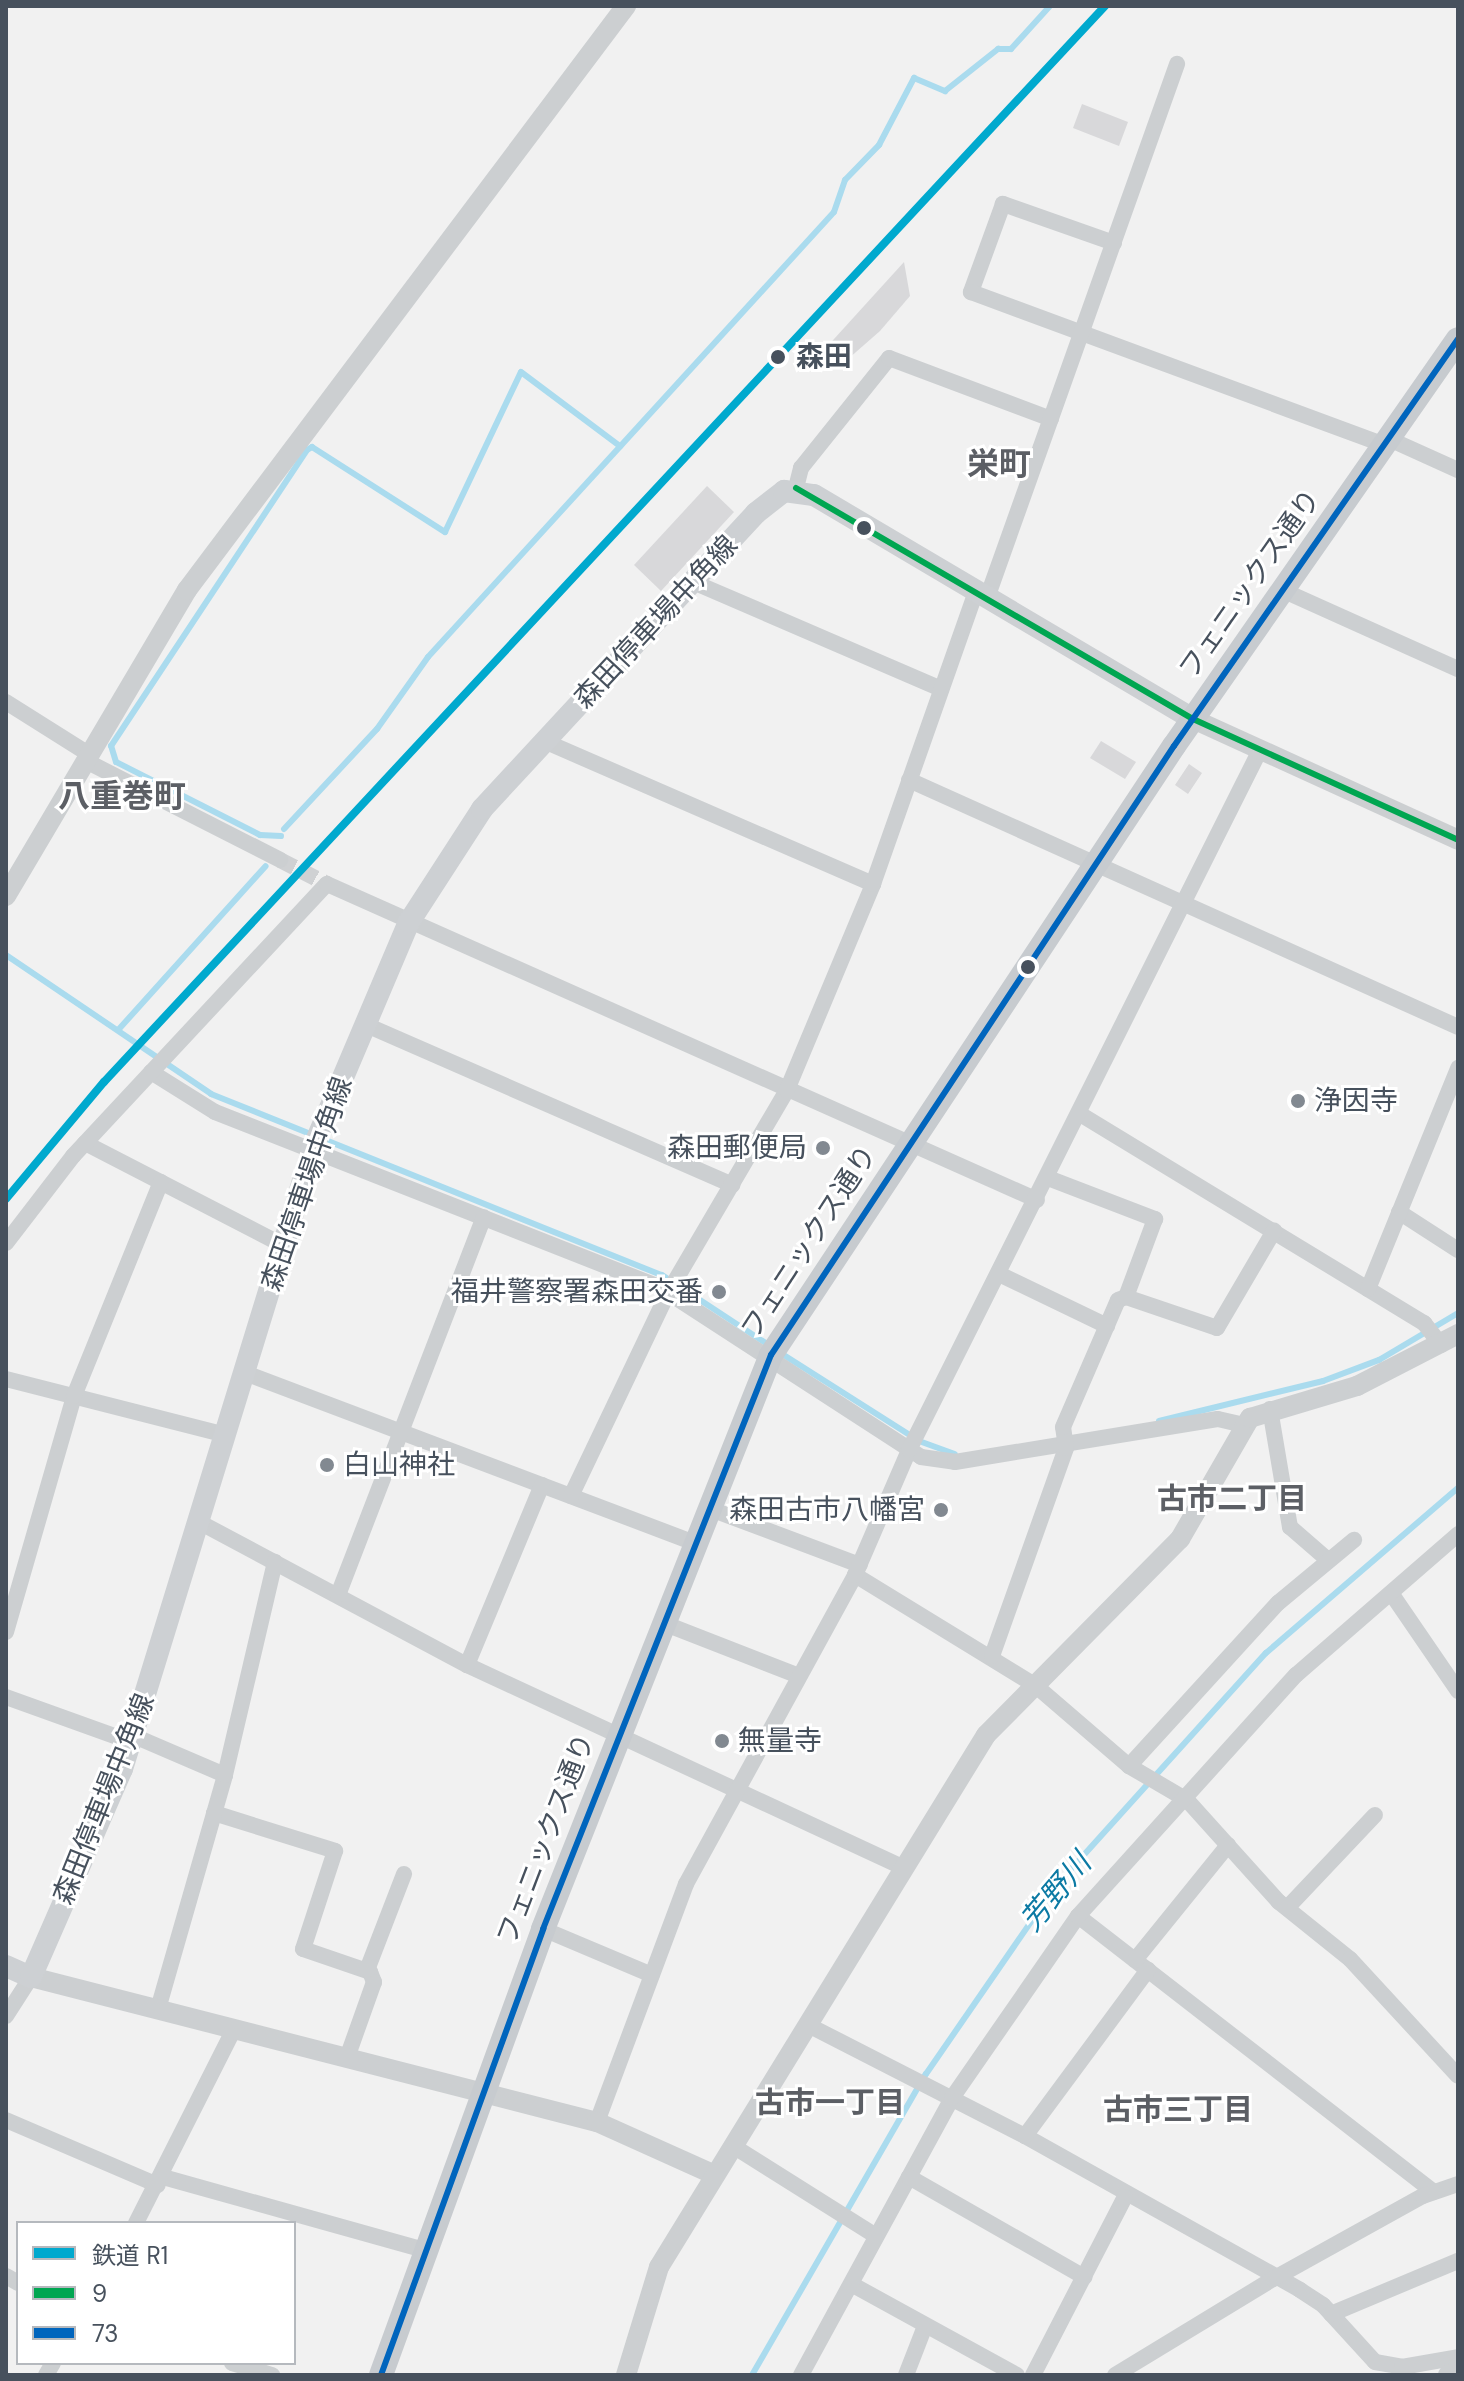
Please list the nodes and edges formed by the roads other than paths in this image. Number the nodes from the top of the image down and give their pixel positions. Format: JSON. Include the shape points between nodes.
{"nodes":[{"id":1,"x":626,"y":6,"type":"edge"},
{"id":2,"x":1177,"y":64,"type":"dead end"},
{"id":3,"x":1114,"y":243,"type":"junction"},
{"id":4,"x":1082,"y":332,"type":"junction"},
{"id":5,"x":1458,"y":339,"type":"edge"},
{"id":6,"x":1051,"y":419,"type":"junction"},
{"id":7,"x":1385,"y":441,"type":"junction"},
{"id":8,"x":1458,"y":470,"type":"edge"},
{"id":9,"x":796,"y":488,"type":"junction"},
{"id":10,"x":693,"y":582,"type":"junction"},
{"id":11,"x":1282,"y":590,"type":"junction"},
{"id":12,"x":982,"y":594,"type":"junction"},
{"id":13,"x":1458,"y":669,"type":"edge"},
{"id":14,"x":941,"y":689,"type":"junction"},
{"id":15,"x":6,"y":702,"type":"edge"},
{"id":16,"x":1193,"y":719,"type":"junction"},
{"id":17,"x":544,"y":741,"type":"junction"},
{"id":18,"x":1260,"y":750,"type":"junction"},
{"id":19,"x":88,"y":758,"type":"junction"},
{"id":20,"x":909,"y":780,"type":"junction"},
{"id":21,"x":1458,"y":840,"type":"edge"},
{"id":22,"x":280,"y":860,"type":"tunnel mouth"},
{"id":23,"x":1096,"y":863,"type":"junction"},
{"id":24,"x":873,"y":884,"type":"junction"},
{"id":25,"x":6,"y":896,"type":"edge"},
{"id":26,"x":1184,"y":903,"type":"junction"},
{"id":27,"x":409,"y":922,"type":"junction"},
{"id":28,"x":364,"y":1024,"type":"junction"},
{"id":29,"x":1458,"y":1027,"type":"edge"},
{"id":30,"x":1458,"y":1068,"type":"edge"},
{"id":31,"x":151,"y":1072,"type":"junction"},
{"id":32,"x":787,"y":1090,"type":"junction"},
{"id":33,"x":1454,"y":1092,"type":"edge"},
{"id":34,"x":1080,"y":1114,"type":"junction"},
{"id":35,"x":317,"y":1139,"type":"junction"},
{"id":36,"x":85,"y":1143,"type":"junction"},
{"id":37,"x":907,"y":1144,"type":"junction"},
{"id":38,"x":1048,"y":1178,"type":"junction"},
{"id":39,"x":161,"y":1182,"type":"junction"},
{"id":40,"x":732,"y":1185,"type":"junction"},
{"id":41,"x":1037,"y":1200,"type":"junction"},
{"id":42,"x":1399,"y":1212,"type":"junction"},
{"id":43,"x":484,"y":1217,"type":"junction"},
{"id":44,"x":1274,"y":1231,"type":"junction"},
{"id":45,"x":6,"y":1243,"type":"edge"},
{"id":46,"x":283,"y":1245,"type":"junction"},
{"id":47,"x":1458,"y":1250,"type":"edge"},
{"id":48,"x":999,"y":1274,"type":"junction"},
{"id":49,"x":1368,"y":1289,"type":"junction"},
{"id":50,"x":668,"y":1293,"type":"junction"},
{"id":51,"x":1126,"y":1297,"type":"junction"},
{"id":52,"x":1107,"y":1326,"type":"junction"},
{"id":53,"x":1449,"y":1339,"type":"edge"},
{"id":54,"x":768,"y":1360,"type":"junction"},
{"id":55,"x":245,"y":1373,"type":"junction"},
{"id":56,"x":6,"y":1379,"type":"edge"},
{"id":57,"x":74,"y":1396,"type":"junction"},
{"id":58,"x":1270,"y":1409,"type":"junction"},
{"id":59,"x":1243,"y":1425,"type":"junction"},
{"id":60,"x":404,"y":1432,"type":"junction"},
{"id":61,"x":226,"y":1435,"type":"junction"},
{"id":62,"x":1066,"y":1448,"type":"junction"},
{"id":63,"x":909,"y":1450,"type":"junction"},
{"id":64,"x":542,"y":1485,"type":"junction"},
{"id":65,"x":571,"y":1496,"type":"junction"},
{"id":66,"x":708,"y":1508,"type":"junction"},
{"id":67,"x":199,"y":1522,"type":"junction"},
{"id":68,"x":1458,"y":1534,"type":"edge"},
{"id":69,"x":1354,"y":1540,"type":"dead end"},
{"id":70,"x":694,"y":1543,"type":"junction"},
{"id":71,"x":1328,"y":1560,"type":"junction"},
{"id":72,"x":275,"y":1562,"type":"junction"},
{"id":73,"x":857,"y":1570,"type":"junction"},
{"id":74,"x":1391,"y":1593,"type":"junction"},
{"id":75,"x":338,"y":1595,"type":"junction"},
{"id":76,"x":663,"y":1623,"type":"junction"},
{"id":77,"x":6,"y":1632,"type":"edge"},
{"id":78,"x":992,"y":1656,"type":"junction"},
{"id":79,"x":467,"y":1665,"type":"junction"},
{"id":80,"x":799,"y":1676,"type":"junction"},
{"id":81,"x":1036,"y":1686,"type":"junction"},
{"id":82,"x":1458,"y":1691,"type":"edge"},
{"id":83,"x":6,"y":1697,"type":"edge"},
{"id":84,"x":619,"y":1736,"type":"junction"},
{"id":85,"x":133,"y":1739,"type":"junction"},
{"id":86,"x":1129,"y":1766,"type":"junction"},
{"id":87,"x":225,"y":1775,"type":"junction"},
{"id":88,"x":737,"y":1787,"type":"junction"},
{"id":89,"x":1187,"y":1800,"type":"junction"},
{"id":90,"x":214,"y":1813,"type":"junction"},
{"id":91,"x":1375,"y":1815,"type":"dead end"},
{"id":92,"x":1228,"y":1845,"type":"junction"},
{"id":93,"x":903,"y":1867,"type":"junction"},
{"id":94,"x":404,"y":1874,"type":"dead end"},
{"id":95,"x":1287,"y":1908,"type":"junction"},
{"id":96,"x":1078,"y":1916,"type":"junction"},
{"id":97,"x":543,"y":1929,"type":"junction"},
{"id":98,"x":1141,"y":1965,"type":"junction"},
{"id":99,"x":6,"y":1966,"type":"edge"},
{"id":100,"x":367,"y":1970,"type":"junction"},
{"id":101,"x":652,"y":1975,"type":"junction"},
{"id":102,"x":31,"y":1977,"type":"junction"},
{"id":103,"x":158,"y":2009,"type":"junction"},
{"id":104,"x":6,"y":2016,"type":"edge"},
{"id":105,"x":808,"y":2025,"type":"junction"},
{"id":106,"x":234,"y":2029,"type":"junction"},
{"id":107,"x":347,"y":2058,"type":"junction"},
{"id":108,"x":1458,"y":2076,"type":"edge"},
{"id":109,"x":481,"y":2092,"type":"junction"},
{"id":110,"x":952,"y":2098,"type":"junction"},
{"id":111,"x":6,"y":2120,"type":"edge"},
{"id":112,"x":597,"y":2122,"type":"junction"},
{"id":113,"x":1025,"y":2136,"type":"junction"},
{"id":114,"x":733,"y":2146,"type":"junction"},
{"id":115,"x":715,"y":2175,"type":"junction"},
{"id":116,"x":909,"y":2177,"type":"junction"},
{"id":117,"x":160,"y":2181,"type":"junction"},
{"id":118,"x":1458,"y":2184,"type":"edge"},
{"id":119,"x":1434,"y":2192,"type":"junction"},
{"id":120,"x":1125,"y":2197,"type":"junction"},
{"id":121,"x":137,"y":2221,"type":"edge"},
{"id":122,"x":876,"y":2236,"type":"junction"},
{"id":123,"x":428,"y":2251,"type":"junction"},
{"id":124,"x":1458,"y":2261,"type":"edge"},
{"id":125,"x":1084,"y":2277,"type":"junction"},
{"id":126,"x":1273,"y":2279,"type":"junction"},
{"id":127,"x":853,"y":2285,"type":"junction"},
{"id":128,"x":1331,"y":2314,"type":"junction"},
{"id":129,"x":925,"y":2326,"type":"junction"},
{"id":130,"x":1458,"y":2357,"type":"edge"},
{"id":131,"x":239,"y":2365,"type":"edge"},
{"id":132,"x":1458,"y":2371,"type":"edge"},
{"id":133,"x":272,"y":2375,"type":"edge"},
{"id":134,"x":381,"y":2375,"type":"edge"},
{"id":135,"x":626,"y":2375,"type":"edge"},
{"id":136,"x":801,"y":2375,"type":"edge"},
{"id":137,"x":906,"y":2375,"type":"edge"},
{"id":138,"x":1017,"y":2375,"type":"edge"},
{"id":139,"x":1033,"y":2375,"type":"edge"},
{"id":140,"x":1115,"y":2375,"type":"edge"},
{"id":141,"x":1448,"y":2375,"type":"edge"}],
"edges":[{"from":1,"to":19,"type":"street","via":[[187,590]]},
{"from":2,"to":3,"type":"street"},
{"from":3,"to":4,"type":"street"},
{"from":3,"to":4,"type":"street","via":[[1003,204],[971,292]]},
{"from":4,"to":6,"type":"street"},
{"from":4,"to":7,"type":"street"},
{"from":5,"to":7,"type":"main road","name":"フェニックス通り"},
{"from":6,"to":9,"type":"street","via":[[889,358],[801,468]]},
{"from":6,"to":12,"type":"street"},
{"from":7,"to":8,"type":"street"},
{"from":7,"to":11,"type":"main road","name":"フェニックス通り"},
{"from":9,"to":10,"type":"main road","name":"森田停車場中角線","via":[[756,513]]},
{"from":9,"to":12,"type":"main road"},
{"from":10,"to":14,"type":"street"},
{"from":10,"to":17,"type":"main road","name":"森田停車場中角線"},
{"from":11,"to":13,"type":"street"},
{"from":11,"to":16,"type":"main road","name":"フェニックス通り"},
{"from":12,"to":14,"type":"street"},
{"from":12,"to":16,"type":"main road"},
{"from":14,"to":20,"type":"street"},
{"from":15,"to":19,"type":"street"},
{"from":16,"to":18,"type":"street"},
{"from":16,"to":23,"type":"main road","name":"フェニックス通り"},
{"from":17,"to":24,"type":"street"},
{"from":17,"to":27,"type":"main road","name":"森田停車場中角線","via":[[462,834]]},
{"from":18,"to":21,"type":"street"},
{"from":18,"to":26,"type":"street"},
{"from":19,"to":22,"type":"street"},
{"from":19,"to":25,"type":"street"},
{"from":20,"to":23,"type":"street"},
{"from":20,"to":24,"type":"street"},
{"from":23,"to":26,"type":"street"},
{"from":23,"to":37,"type":"main road","name":"フェニックス通り"},
{"from":24,"to":32,"type":"street"},
{"from":26,"to":29,"type":"street"},
{"from":26,"to":34,"type":"street"},
{"from":27,"to":28,"type":"main road","name":"森田停車場中角線"},
{"from":27,"to":31,"type":"street","via":[[327,884]]},
{"from":27,"to":32,"type":"street"},
{"from":28,"to":35,"type":"main road","name":"森田停車場中角線"},
{"from":28,"to":40,"type":"street"},
{"from":30,"to":33,"type":"street"},
{"from":31,"to":35,"type":"street","via":[[215,1112]]},
{"from":31,"to":36,"type":"street"},
{"from":32,"to":37,"type":"street"},
{"from":32,"to":40,"type":"street"},
{"from":33,"to":42,"type":"street"},
{"from":34,"to":38,"type":"street"},
{"from":34,"to":44,"type":"street"},
{"from":35,"to":43,"type":"street"},
{"from":35,"to":46,"type":"main road","name":"森田停車場中角線"},
{"from":36,"to":39,"type":"street"},
{"from":36,"to":45,"type":"street"},
{"from":37,"to":41,"type":"street"},
{"from":37,"to":54,"type":"main road","name":"フェニックス通り"},
{"from":38,"to":41,"type":"street"},
{"from":38,"to":51,"type":"street","via":[[1155,1219]]},
{"from":39,"to":46,"type":"street"},
{"from":39,"to":57,"type":"street"},
{"from":40,"to":50,"type":"street"},
{"from":41,"to":48,"type":"street"},
{"from":42,"to":47,"type":"street"},
{"from":42,"to":49,"type":"street"},
{"from":43,"to":50,"type":"street"},
{"from":43,"to":60,"type":"street"},
{"from":44,"to":49,"type":"street"},
{"from":44,"to":51,"type":"street","via":[[1217,1328]]},
{"from":46,"to":55,"type":"main road","name":"森田停車場中角線"},
{"from":48,"to":52,"type":"street"},
{"from":48,"to":63,"type":"street"},
{"from":49,"to":53,"type":"street"},
{"from":50,"to":54,"type":"street"},
{"from":50,"to":65,"type":"street"},
{"from":51,"to":52,"type":"street","via":[[1118,1300]]},
{"from":52,"to":62,"type":"street","via":[[1063,1427]]},
{"from":53,"to":58,"type":"street","via":[[1357,1386]]},
{"from":54,"to":63,"type":"street"},
{"from":54,"to":66,"type":"main road","name":"フェニックス通り"},
{"from":55,"to":60,"type":"street"},
{"from":55,"to":61,"type":"main road","name":"森田停車場中角線"},
{"from":56,"to":57,"type":"street"},
{"from":57,"to":61,"type":"street"},
{"from":57,"to":77,"type":"street"},
{"from":58,"to":59,"type":"street"},
{"from":58,"to":71,"type":"street","via":[[1290,1527]]},
{"from":59,"to":62,"type":"street","via":[[1218,1419]]},
{"from":59,"to":81,"type":"street","via":[[1199,1515],[1180,1539]]},
{"from":60,"to":64,"type":"street"},
{"from":60,"to":75,"type":"street"},
{"from":61,"to":67,"type":"main road","name":"森田停車場中角線"},
{"from":62,"to":63,"type":"street","via":[[955,1462]]},
{"from":62,"to":78,"type":"street"},
{"from":63,"to":73,"type":"street"},
{"from":64,"to":65,"type":"street"},
{"from":64,"to":79,"type":"street"},
{"from":65,"to":70,"type":"street"},
{"from":66,"to":70,"type":"main road","name":"フェニックス通り"},
{"from":66,"to":73,"type":"street"},
{"from":67,"to":72,"type":"street"},
{"from":67,"to":85,"type":"main road","name":"森田停車場中角線"},
{"from":68,"to":74,"type":"street"},
{"from":69,"to":71,"type":"street"},
{"from":70,"to":76,"type":"main road","name":"フェニックス通り"},
{"from":71,"to":86,"type":"street","via":[[1228,1655]]},
{"from":72,"to":75,"type":"street"},
{"from":72,"to":87,"type":"street"},
{"from":73,"to":78,"type":"street"},
{"from":73,"to":80,"type":"street"},
{"from":74,"to":82,"type":"street"},
{"from":74,"to":89,"type":"street","via":[[1296,1675]]},
{"from":75,"to":79,"type":"street"},
{"from":76,"to":80,"type":"street"},
{"from":76,"to":84,"type":"main road","name":"フェニックス通り"},
{"from":78,"to":81,"type":"street"},
{"from":79,"to":84,"type":"street"},
{"from":80,"to":88,"type":"street"},
{"from":81,"to":86,"type":"street"},
{"from":81,"to":93,"type":"street","via":[[986,1735]]},
{"from":83,"to":85,"type":"street"},
{"from":84,"to":88,"type":"street"},
{"from":84,"to":97,"type":"main road","name":"フェニックス通り"},
{"from":85,"to":87,"type":"street"},
{"from":85,"to":102,"type":"main road","name":"森田停車場中角線"},
{"from":86,"to":89,"type":"street"},
{"from":87,"to":90,"type":"street"},
{"from":88,"to":93,"type":"street"},
{"from":88,"to":101,"type":"street","via":[[686,1884]]},
{"from":89,"to":92,"type":"street"},
{"from":89,"to":96,"type":"street"},
{"from":90,"to":100,"type":"street","via":[[335,1851],[303,1949]]},
{"from":90,"to":103,"type":"street"},
{"from":91,"to":95,"type":"street"},
{"from":92,"to":95,"type":"street"},
{"from":92,"to":98,"type":"street"},
{"from":93,"to":105,"type":"street"},
{"from":94,"to":100,"type":"street"},
{"from":95,"to":108,"type":"street","via":[[1350,1959]]},
{"from":96,"to":98,"type":"street"},
{"from":96,"to":110,"type":"street"},
{"from":97,"to":101,"type":"street"},
{"from":97,"to":109,"type":"main road","name":"フェニックス通り"},
{"from":98,"to":113,"type":"street"},
{"from":98,"to":119,"type":"street"},
{"from":99,"to":102,"type":"main road"},
{"from":100,"to":107,"type":"street","via":[[374,1982]]},
{"from":101,"to":112,"type":"street"},
{"from":102,"to":103,"type":"street"},
{"from":102,"to":104,"type":"street"},
{"from":103,"to":106,"type":"street"},
{"from":105,"to":110,"type":"street"},
{"from":105,"to":114,"type":"street"},
{"from":106,"to":107,"type":"street"},
{"from":106,"to":117,"type":"street"},
{"from":107,"to":109,"type":"street"},
{"from":109,"to":112,"type":"street"},
{"from":109,"to":123,"type":"main road","name":"フェニックス通り"},
{"from":110,"to":113,"type":"street"},
{"from":110,"to":116,"type":"street"},
{"from":111,"to":117,"type":"street"},
{"from":112,"to":115,"type":"street"},
{"from":113,"to":120,"type":"street"},
{"from":114,"to":115,"type":"street"},
{"from":114,"to":122,"type":"street"},
{"from":115,"to":135,"type":"street","via":[[659,2267]]},
{"from":116,"to":122,"type":"street"},
{"from":116,"to":125,"type":"street"},
{"from":117,"to":121,"type":"street"},
{"from":117,"to":123,"type":"street"},
{"from":118,"to":119,"type":"street"},
{"from":119,"to":126,"type":"street"},
{"from":120,"to":125,"type":"street"},
{"from":120,"to":126,"type":"street"},
{"from":122,"to":127,"type":"street"},
{"from":123,"to":134,"type":"main road","name":"フェニックス通り"},
{"from":124,"to":128,"type":"street"},
{"from":125,"to":139,"type":"street"},
{"from":126,"to":128,"type":"street","via":[[1300,2290]]},
{"from":126,"to":140,"type":"street"},
{"from":127,"to":129,"type":"street"},
{"from":127,"to":136,"type":"street"},
{"from":128,"to":130,"type":"street","via":[[1375,2362],[1388,2367]]},
{"from":129,"to":137,"type":"street"},
{"from":129,"to":138,"type":"street"},
{"from":131,"to":133,"type":"street"},
{"from":132,"to":141,"type":"street"}]}
